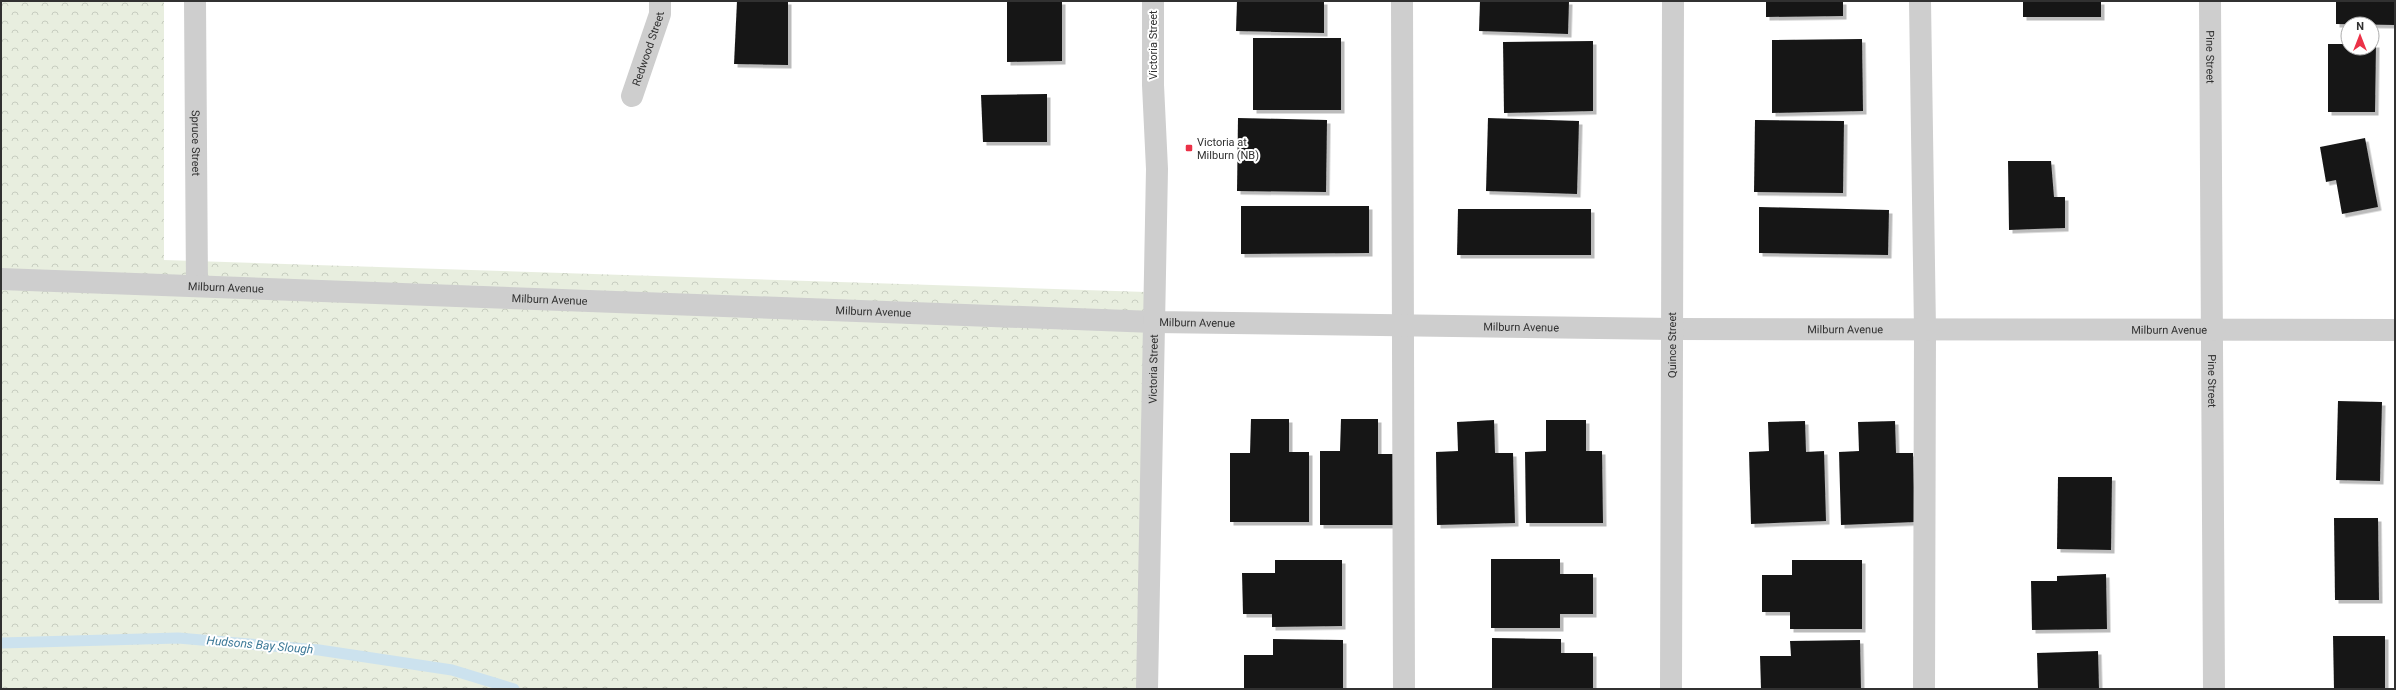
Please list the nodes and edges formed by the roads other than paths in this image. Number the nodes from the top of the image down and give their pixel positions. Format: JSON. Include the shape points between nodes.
{"nodes":[{"id":1,"x":195,"y":1,"type":"edge"},
{"id":2,"x":660,"y":1,"type":"edge"},
{"id":3,"x":1153,"y":1,"type":"edge"},
{"id":4,"x":1402,"y":1,"type":"edge"},
{"id":5,"x":1674,"y":1,"type":"edge"},
{"id":6,"x":1920,"y":1,"type":"edge"},
{"id":7,"x":2210,"y":1,"type":"edge"},
{"id":8,"x":632,"y":96,"type":"dead end"},
{"id":9,"x":1,"y":279,"type":"edge"},
{"id":10,"x":197,"y":286,"type":"junction"},
{"id":11,"x":1154,"y":322,"type":"junction"},
{"id":12,"x":1402,"y":326,"type":"junction"},
{"id":13,"x":1674,"y":329,"type":"junction"},
{"id":14,"x":1926,"y":330,"type":"junction"},
{"id":15,"x":2212,"y":330,"type":"junction"},
{"id":16,"x":2395,"y":330,"type":"edge"},
{"id":17,"x":1147,"y":689,"type":"edge"},
{"id":18,"x":1404,"y":689,"type":"edge"},
{"id":19,"x":1671,"y":689,"type":"edge"},
{"id":20,"x":1924,"y":689,"type":"edge"},
{"id":21,"x":2214,"y":689,"type":"edge"}],
"edges":[{"from":1,"to":10,"type":"street","name":"Spruce Street"},
{"from":2,"to":8,"type":"street","name":"Redwood Street","via":[[660,14]]},
{"from":3,"to":11,"type":"street","name":"Victoria Street","via":[[1153,84],[1158,169]]},
{"from":4,"to":12,"type":"street"},
{"from":5,"to":13,"type":"street","name":"Quince Street"},
{"from":6,"to":14,"type":"street"},
{"from":7,"to":15,"type":"street","name":"Pine Street"},
{"from":9,"to":10,"type":"street","name":"Milburn Avenue"},
{"from":10,"to":11,"type":"street","name":"Milburn Avenue"},
{"from":11,"to":12,"type":"street","name":"Milburn Avenue"},
{"from":11,"to":17,"type":"street","name":"Victoria Street"},
{"from":12,"to":13,"type":"street","name":"Milburn Avenue"},
{"from":12,"to":18,"type":"street"},
{"from":13,"to":14,"type":"street","name":"Milburn Avenue"},
{"from":13,"to":19,"type":"street","name":"Quince Street"},
{"from":14,"to":15,"type":"street","name":"Milburn Avenue"},
{"from":14,"to":20,"type":"street"},
{"from":15,"to":16,"type":"street","name":"Milburn Avenue"},
{"from":15,"to":21,"type":"street","name":"Pine Street"}]}
